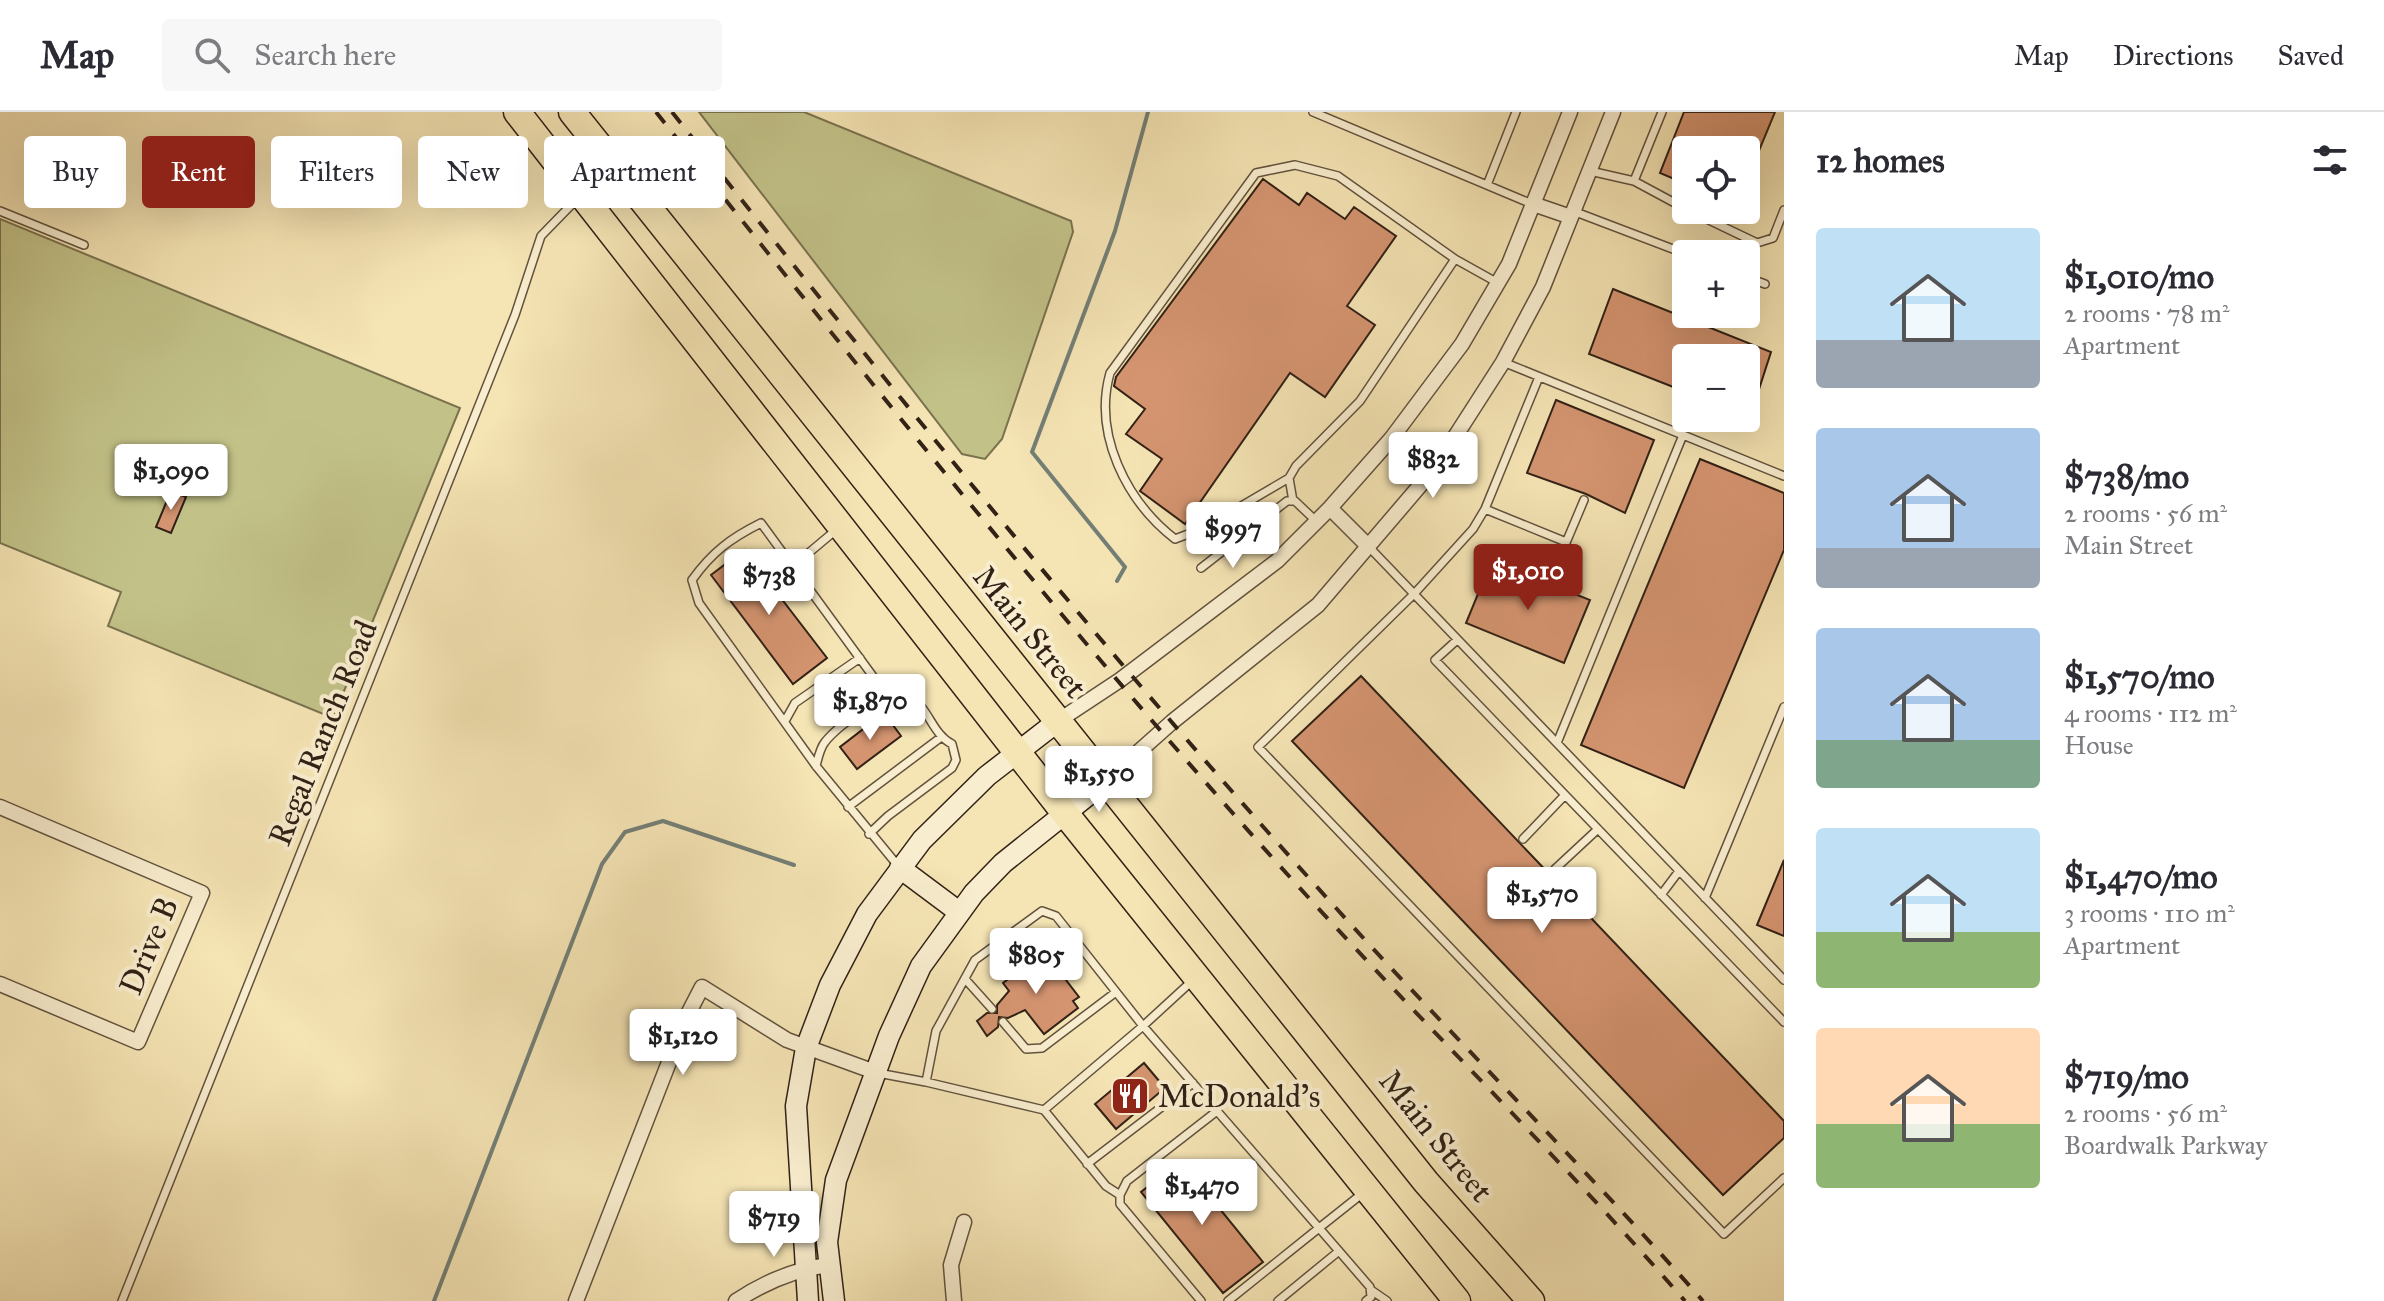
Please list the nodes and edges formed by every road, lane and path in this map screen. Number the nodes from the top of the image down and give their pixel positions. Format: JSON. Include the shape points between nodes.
{"nodes":[{"id":1,"x":517,"y":112,"type":"edge"},
{"id":2,"x":572,"y":112,"type":"edge"},
{"id":3,"x":1313,"y":112,"type":"edge"},
{"id":4,"x":1516,"y":112,"type":"edge"},
{"id":5,"x":1570,"y":112,"type":"edge"},
{"id":6,"x":1613,"y":112,"type":"edge"},
{"id":7,"x":1662,"y":112,"type":"edge"},
{"id":8,"x":544,"y":146,"type":"edge"},
{"id":9,"x":1590,"y":171,"type":"junction"},
{"id":10,"x":1634,"y":181,"type":"junction"},
{"id":11,"x":1487,"y":185,"type":"junction"},
{"id":12,"x":1672,"y":201,"type":"edge"},
{"id":13,"x":1533,"y":204,"type":"junction"},
{"id":14,"x":569,"y":208,"type":"edge"},
{"id":15,"x":594,"y":208,"type":"edge"},
{"id":16,"x":1784,"y":210,"type":"edge"},
{"id":17,"x":0,"y":211,"type":"edge"},
{"id":18,"x":1572,"y":214,"type":"junction"},
{"id":19,"x":1718,"y":224,"type":"edge"},
{"id":20,"x":84,"y":245,"type":"dead end"},
{"id":21,"x":1672,"y":249,"type":"edge"},
{"id":22,"x":1455,"y":259,"type":"junction"},
{"id":23,"x":1760,"y":282,"type":"edge"},
{"id":24,"x":1498,"y":283,"type":"junction"},
{"id":25,"x":1765,"y":284,"type":"dead end"},
{"id":26,"x":1503,"y":362,"type":"junction"},
{"id":27,"x":1539,"y":377,"type":"junction"},
{"id":28,"x":1683,"y":435,"type":"junction"},
{"id":29,"x":1784,"y":476,"type":"edge"},
{"id":30,"x":1289,"y":478,"type":"junction"},
{"id":31,"x":1584,"y":500,"type":"dead end"},
{"id":32,"x":1293,"y":501,"type":"junction"},
{"id":33,"x":1330,"y":508,"type":"junction"},
{"id":34,"x":1485,"y":509,"type":"junction"},
{"id":35,"x":1316,"y":522,"type":"junction"},
{"id":36,"x":842,"y":524,"type":"junction"},
{"id":37,"x":1566,"y":542,"type":"junction"},
{"id":38,"x":1369,"y":547,"type":"junction"},
{"id":39,"x":1201,"y":568,"type":"dead end"},
{"id":40,"x":800,"y":577,"type":"junction"},
{"id":41,"x":1549,"y":583,"type":"dead end"},
{"id":42,"x":1414,"y":594,"type":"junction"},
{"id":43,"x":1457,"y":640,"type":"junction"},
{"id":44,"x":860,"y":658,"type":"junction"},
{"id":45,"x":888,"y":697,"type":"junction"},
{"id":46,"x":1784,"y":707,"type":"edge"},
{"id":47,"x":785,"y":721,"type":"junction"},
{"id":48,"x":1058,"y":721,"type":"junction"},
{"id":49,"x":940,"y":738,"type":"junction"},
{"id":50,"x":1557,"y":743,"type":"junction"},
{"id":51,"x":1018,"y":751,"type":"junction"},
{"id":52,"x":816,"y":766,"type":"junction"},
{"id":53,"x":1107,"y":780,"type":"junction"},
{"id":54,"x":1565,"y":795,"type":"junction"},
{"id":55,"x":0,"y":807,"type":"edge"},
{"id":56,"x":848,"y":807,"type":"junction"},
{"id":57,"x":1064,"y":812,"type":"junction"},
{"id":58,"x":1598,"y":829,"type":"junction"},
{"id":59,"x":869,"y":834,"type":"junction"},
{"id":60,"x":1523,"y":839,"type":"dead end"},
{"id":61,"x":900,"y":868,"type":"junction"},
{"id":62,"x":1555,"y":869,"type":"dead end"},
{"id":63,"x":1679,"y":871,"type":"junction"},
{"id":64,"x":1661,"y":895,"type":"junction"},
{"id":65,"x":1705,"y":898,"type":"junction"},
{"id":66,"x":959,"y":912,"type":"junction"},
{"id":67,"x":1196,"y":977,"type":"junction"},
{"id":68,"x":966,"y":980,"type":"junction"},
{"id":69,"x":1784,"y":980,"type":"edge"},
{"id":70,"x":0,"y":984,"type":"edge"},
{"id":71,"x":1116,"y":992,"type":"junction"},
{"id":72,"x":992,"y":1009,"type":"dead end"},
{"id":73,"x":1003,"y":1022,"type":"dead end"},
{"id":74,"x":1784,"y":1022,"type":"edge"},
{"id":75,"x":1143,"y":1026,"type":"junction"},
{"id":76,"x":806,"y":1048,"type":"junction"},
{"id":77,"x":875,"y":1072,"type":"junction"},
{"id":78,"x":926,"y":1082,"type":"junction"},
{"id":79,"x":1193,"y":1083,"type":"junction"},
{"id":80,"x":1044,"y":1110,"type":"junction"},
{"id":81,"x":1217,"y":1111,"type":"junction"},
{"id":82,"x":1087,"y":1164,"type":"junction"},
{"id":83,"x":1784,"y":1178,"type":"edge"},
{"id":84,"x":1367,"y":1190,"type":"junction"},
{"id":85,"x":1120,"y":1195,"type":"junction"},
{"id":86,"x":964,"y":1222,"type":"dead end"},
{"id":87,"x":1319,"y":1228,"type":"junction"},
{"id":88,"x":1339,"y":1251,"type":"junction"},
{"id":89,"x":829,"y":1265,"type":"junction"},
{"id":90,"x":803,"y":1268,"type":"junction"},
{"id":91,"x":1371,"y":1290,"type":"junction"},
{"id":92,"x":122,"y":1301,"type":"edge"},
{"id":93,"x":576,"y":1301,"type":"edge"},
{"id":94,"x":736,"y":1301,"type":"edge"},
{"id":95,"x":808,"y":1301,"type":"edge"},
{"id":96,"x":834,"y":1301,"type":"edge"},
{"id":97,"x":954,"y":1301,"type":"edge"},
{"id":98,"x":1201,"y":1301,"type":"edge"},
{"id":99,"x":1228,"y":1301,"type":"edge"},
{"id":100,"x":1278,"y":1301,"type":"edge"},
{"id":101,"x":1366,"y":1301,"type":"edge"},
{"id":102,"x":1387,"y":1301,"type":"edge"},
{"id":103,"x":1457,"y":1301,"type":"edge"},
{"id":104,"x":1531,"y":1301,"type":"edge"}],
"edges":[{"from":1,"to":8,"type":"highway"},
{"from":2,"to":48,"type":"highway","name":"Main Street"},
{"from":3,"to":11,"type":"lane"},
{"from":4,"to":11,"type":"lane"},
{"from":5,"to":13,"type":"street"},
{"from":6,"to":9,"type":"street"},
{"from":7,"to":10,"type":"lane"},
{"from":9,"to":10,"type":"lane"},
{"from":9,"to":18,"type":"street"},
{"from":10,"to":12,"type":"lane"},
{"from":11,"to":13,"type":"lane"},
{"from":13,"to":18,"type":"street"},
{"from":13,"to":24,"type":"street"},
{"from":14,"to":92,"type":"lane","name":"Regal Ranch Road","via":[[541,236],[509,330]]},
{"from":15,"to":36,"type":"highway"},
{"from":16,"to":19,"type":"lane","via":[[1773,238],[1757,243]]},
{"from":17,"to":20,"type":"lane"},
{"from":18,"to":21,"type":"lane"},
{"from":18,"to":26,"type":"street","via":[[1543,287]]},
{"from":22,"to":24,"type":"lane"},
{"from":22,"to":30,"type":"lane","via":[[1360,401]]},
{"from":22,"to":30,"type":"lane","via":[[1338,176],[1295,165],[1256,173],[1230,207],[1110,373],[1104,396],[1116,468],[1136,499],[1175,539]]},
{"from":23,"to":25,"type":"lane"},
{"from":24,"to":33,"type":"street","via":[[1453,356],[1391,439]]},
{"from":26,"to":27,"type":"lane"},
{"from":26,"to":38,"type":"street","via":[[1435,468]]},
{"from":27,"to":28,"type":"lane"},
{"from":27,"to":34,"type":"lane"},
{"from":28,"to":29,"type":"lane"},
{"from":28,"to":50,"type":"lane"},
{"from":30,"to":32,"type":"lane"},
{"from":31,"to":37,"type":"lane"},
{"from":32,"to":35,"type":"lane"},
{"from":32,"to":39,"type":"lane"},
{"from":33,"to":35,"type":"street"},
{"from":33,"to":38,"type":"street"},
{"from":34,"to":37,"type":"lane"},
{"from":34,"to":42,"type":"lane"},
{"from":35,"to":48,"type":"street","via":[[1277,561]]},
{"from":36,"to":40,"type":"lane","via":[[805,556]]},
{"from":36,"to":51,"type":"highway"},
{"from":37,"to":41,"type":"lane"},
{"from":38,"to":42,"type":"lane"},
{"from":38,"to":53,"type":"street","via":[[1318,605]]},
{"from":40,"to":44,"type":"lane"},
{"from":40,"to":47,"type":"lane","via":[[761,523],[728,540],[692,580],[699,603]]},
{"from":42,"to":43,"type":"lane"},
{"from":42,"to":83,"type":"lane","via":[[1258,747],[1724,1234]]},
{"from":43,"to":50,"type":"lane"},
{"from":43,"to":54,"type":"lane","via":[[1435,660]]},
{"from":44,"to":45,"type":"lane"},
{"from":44,"to":47,"type":"lane","via":[[795,703]]},
{"from":45,"to":49,"type":"lane","via":[[913,699]]},
{"from":45,"to":52,"type":"lane","via":[[824,742]]},
{"from":46,"to":65,"type":"lane"},
{"from":47,"to":52,"type":"lane"},
{"from":48,"to":51,"type":"street"},
{"from":48,"to":53,"type":"highway","name":"Main Street"},
{"from":49,"to":56,"type":"lane"},
{"from":49,"to":59,"type":"lane","via":[[952,744],[952,768]]},
{"from":50,"to":63,"type":"lane"},
{"from":51,"to":57,"type":"highway"},
{"from":51,"to":61,"type":"street","via":[[956,804]]},
{"from":52,"to":56,"type":"lane"},
{"from":53,"to":57,"type":"street"},
{"from":53,"to":104,"type":"highway","name":"Main Street","via":[[1426,1182]]},
{"from":54,"to":58,"type":"lane"},
{"from":54,"to":60,"type":"lane"},
{"from":55,"to":70,"type":"street","name":"Drive B","via":[[202,893],[138,1042]]},
{"from":56,"to":59,"type":"lane"},
{"from":57,"to":66,"type":"street","via":[[1003,863]]},
{"from":57,"to":67,"type":"highway"},
{"from":58,"to":62,"type":"lane"},
{"from":58,"to":64,"type":"lane"},
{"from":59,"to":61,"type":"lane"},
{"from":61,"to":66,"type":"street"},
{"from":61,"to":76,"type":"street","via":[[845,951]]},
{"from":63,"to":64,"type":"lane"},
{"from":63,"to":65,"type":"lane"},
{"from":64,"to":74,"type":"lane"},
{"from":65,"to":69,"type":"lane"},
{"from":66,"to":77,"type":"street","via":[[921,966]]},
{"from":67,"to":75,"type":"lane"},
{"from":67,"to":84,"type":"highway"},
{"from":68,"to":71,"type":"lane","via":[[975,960],[1042,911],[1056,916]]},
{"from":68,"to":72,"type":"lane"},
{"from":68,"to":78,"type":"lane","via":[[936,1031]]},
{"from":71,"to":73,"type":"lane","via":[[1042,1048],[1026,1049]]},
{"from":71,"to":75,"type":"lane"},
{"from":75,"to":79,"type":"lane"},
{"from":75,"to":80,"type":"lane"},
{"from":76,"to":77,"type":"street"},
{"from":76,"to":90,"type":"street","via":[[796,1106]]},
{"from":76,"to":93,"type":"street","via":[[702,987]]},
{"from":77,"to":78,"type":"lane"},
{"from":77,"to":89,"type":"street","via":[[836,1180],[829,1210]]},
{"from":78,"to":80,"type":"lane"},
{"from":79,"to":81,"type":"lane"},
{"from":79,"to":82,"type":"lane"},
{"from":80,"to":82,"type":"lane"},
{"from":81,"to":85,"type":"lane","via":[[1127,1181]]},
{"from":81,"to":87,"type":"lane"},
{"from":82,"to":85,"type":"lane"},
{"from":84,"to":87,"type":"lane"},
{"from":84,"to":103,"type":"highway"},
{"from":85,"to":98,"type":"lane","via":[[1120,1204]]},
{"from":86,"to":97,"type":"street","via":[[951,1265]]},
{"from":87,"to":88,"type":"lane"},
{"from":87,"to":99,"type":"lane"},
{"from":88,"to":91,"type":"lane"},
{"from":88,"to":100,"type":"lane"},
{"from":89,"to":90,"type":"street"},
{"from":89,"to":96,"type":"street"},
{"from":90,"to":94,"type":"street"},
{"from":90,"to":95,"type":"street"},
{"from":91,"to":101,"type":"lane"},
{"from":91,"to":102,"type":"lane"}]}
